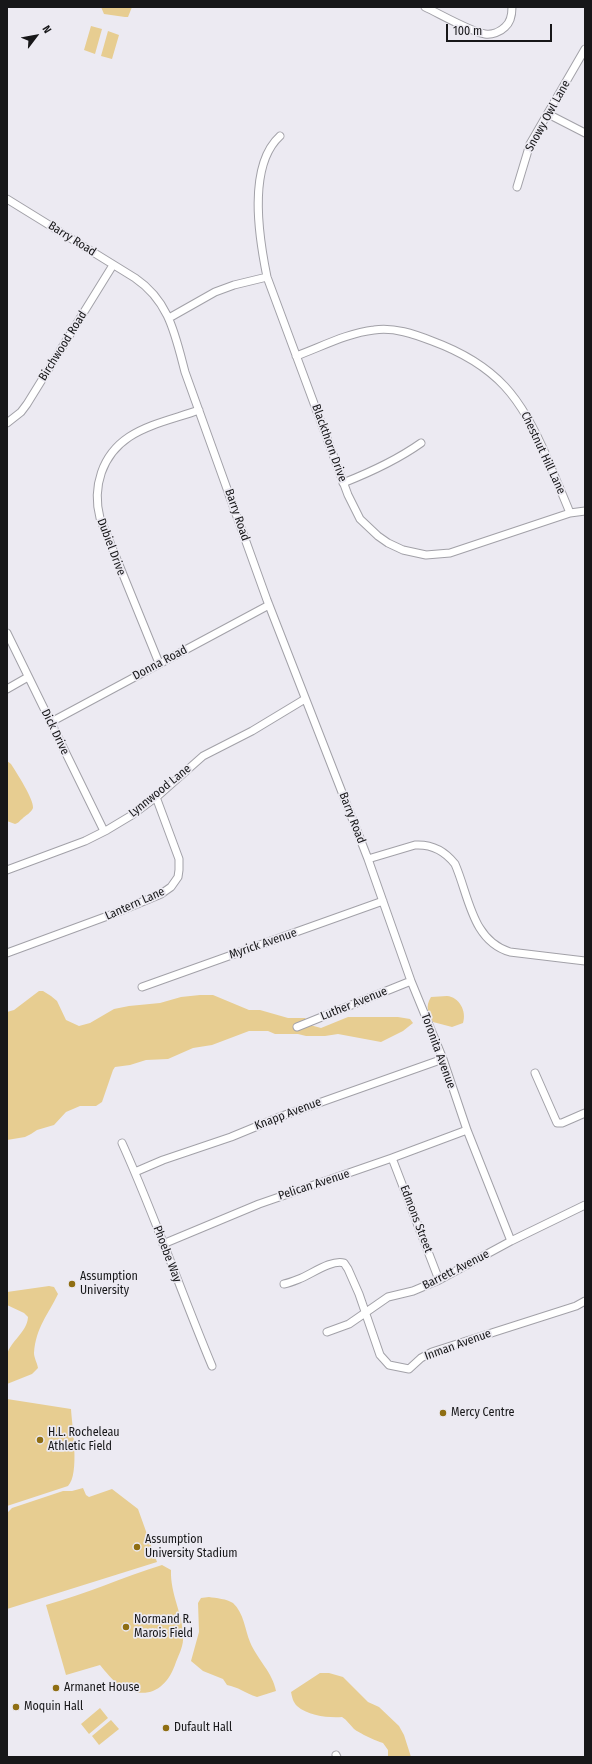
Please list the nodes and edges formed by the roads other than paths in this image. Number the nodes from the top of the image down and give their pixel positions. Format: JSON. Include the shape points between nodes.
{"nodes":[{"id":1,"x":425,"y":7,"type":"edge"},
{"id":2,"x":512,"y":7,"type":"edge"},
{"id":3,"x":585,"y":49,"type":"edge"},
{"id":4,"x":548,"y":114,"type":"junction"},
{"id":5,"x":585,"y":133,"type":"edge"},
{"id":6,"x":280,"y":136,"type":"dead end"},
{"id":7,"x":517,"y":187,"type":"dead end"},
{"id":8,"x":7,"y":199,"type":"edge"},
{"id":9,"x":113,"y":265,"type":"junction"},
{"id":10,"x":267,"y":277,"type":"junction"},
{"id":11,"x":169,"y":318,"type":"junction"},
{"id":12,"x":296,"y":356,"type":"junction"},
{"id":13,"x":199,"y":410,"type":"junction"},
{"id":14,"x":7,"y":423,"type":"edge"},
{"id":15,"x":421,"y":443,"type":"dead end"},
{"id":16,"x":343,"y":483,"type":"junction"},
{"id":17,"x":585,"y":511,"type":"edge"},
{"id":18,"x":570,"y":513,"type":"junction"},
{"id":19,"x":269,"y":606,"type":"junction"},
{"id":20,"x":7,"y":633,"type":"edge"},
{"id":21,"x":159,"y":663,"type":"junction"},
{"id":22,"x":28,"y":677,"type":"junction"},
{"id":23,"x":7,"y":689,"type":"edge"},
{"id":24,"x":306,"y":699,"type":"junction"},
{"id":25,"x":51,"y":722,"type":"junction"},
{"id":26,"x":156,"y":797,"type":"junction"},
{"id":27,"x":104,"y":831,"type":"junction"},
{"id":28,"x":368,"y":859,"type":"junction"},
{"id":29,"x":7,"y":870,"type":"edge"},
{"id":30,"x":383,"y":901,"type":"junction"},
{"id":31,"x":7,"y":953,"type":"edge"},
{"id":32,"x":585,"y":961,"type":"edge"},
{"id":33,"x":411,"y":980,"type":"junction"},
{"id":34,"x":142,"y":987,"type":"dead end"},
{"id":35,"x":297,"y":1028,"type":"dead end"},
{"id":36,"x":443,"y":1060,"type":"junction"},
{"id":37,"x":534,"y":1074,"type":"dead end"},
{"id":38,"x":585,"y":1113,"type":"edge"},
{"id":39,"x":466,"y":1130,"type":"junction"},
{"id":40,"x":122,"y":1143,"type":"dead end"},
{"id":41,"x":392,"y":1158,"type":"junction"},
{"id":42,"x":135,"y":1172,"type":"junction"},
{"id":43,"x":585,"y":1205,"type":"edge"},
{"id":44,"x":511,"y":1241,"type":"junction"},
{"id":45,"x":163,"y":1244,"type":"junction"},
{"id":46,"x":439,"y":1280,"type":"junction"},
{"id":47,"x":284,"y":1284,"type":"dead end"},
{"id":48,"x":585,"y":1302,"type":"edge"},
{"id":49,"x":365,"y":1312,"type":"junction"},
{"id":50,"x":327,"y":1332,"type":"dead end"},
{"id":51,"x":212,"y":1366,"type":"dead end"}],
"edges":[{"from":1,"to":2,"type":"street","via":[[479,32],[490,34],[506,26],[511,17]]},
{"from":3,"to":4,"type":"street","name":"Snowy Owl Lane"},
{"from":4,"to":5,"type":"street"},
{"from":4,"to":7,"type":"street","name":"Snowy Owl Lane","via":[[530,144]]},
{"from":6,"to":10,"type":"street","name":"Blackthorn Drive","via":[[266,155],[259,189],[260,246]]},
{"from":8,"to":9,"type":"street","name":"Barry Road"},
{"from":9,"to":11,"type":"street","name":"Barry Road","via":[[147,286],[162,303]]},
{"from":9,"to":14,"type":"street","name":"Birchwood Road","via":[[27,404]]},
{"from":10,"to":11,"type":"street","via":[[215,292]]},
{"from":10,"to":12,"type":"street","name":"Blackthorn Drive"},
{"from":11,"to":13,"type":"street","name":"Barry Road"},
{"from":12,"to":16,"type":"street","name":"Blackthorn Drive"},
{"from":12,"to":18,"type":"street","name":"Chestnut Hill Lane","via":[[374,330],[393,330],[421,337],[470,358],[499,380],[525,411]]},
{"from":13,"to":19,"type":"street","name":"Barry Road"},
{"from":13,"to":21,"type":"street","name":"Dubiel Drive","via":[[139,431],[121,443],[108,458],[97,487],[97,508],[100,518]]},
{"from":15,"to":16,"type":"street","via":[[384,466]]},
{"from":16,"to":18,"type":"street","name":"Blackthorn Drive","via":[[354,507],[369,529],[403,550],[426,555],[450,553]]},
{"from":17,"to":18,"type":"street","name":"Blackthorn Drive"},
{"from":19,"to":21,"type":"street","name":"Donna Road"},
{"from":19,"to":24,"type":"street","name":"Barry Road"},
{"from":20,"to":22,"type":"street","name":"Dick Drive"},
{"from":21,"to":25,"type":"street","name":"Donna Road"},
{"from":22,"to":23,"type":"street"},
{"from":22,"to":25,"type":"street","name":"Dick Drive"},
{"from":24,"to":26,"type":"street","name":"Lynnwood Lane","via":[[247,734],[203,756]]},
{"from":24,"to":28,"type":"street","name":"Barry Road"},
{"from":25,"to":27,"type":"street","name":"Dick Drive"},
{"from":26,"to":27,"type":"street","name":"Lynnwood Lane"},
{"from":26,"to":31,"type":"street","name":"Lantern Lane","via":[[179,859],[179,870],[171,888],[113,914]]},
{"from":27,"to":29,"type":"street","name":"Lynnwood Lane","via":[[85,841]]},
{"from":28,"to":30,"type":"street","name":"Toronita Avenue"},
{"from":28,"to":32,"type":"street","name":"Barry Road","via":[[423,844],[440,850],[450,858],[459,873],[478,926],[492,944],[510,952]]},
{"from":30,"to":33,"type":"street","name":"Toronita Avenue"},
{"from":30,"to":34,"type":"street","name":"Myrick Avenue"},
{"from":33,"to":35,"type":"street","name":"Luther Avenue"},
{"from":33,"to":36,"type":"street","name":"Toronita Avenue"},
{"from":36,"to":39,"type":"street","name":"Toronita Avenue"},
{"from":36,"to":42,"type":"street","name":"Knapp Avenue","via":[[282,1116]]},
{"from":37,"to":38,"type":"street","via":[[557,1123]]},
{"from":39,"to":41,"type":"street","name":"Pelican Avenue"},
{"from":39,"to":44,"type":"street","name":"Toronita Avenue"},
{"from":40,"to":42,"type":"street","name":"Phoebe Way"},
{"from":41,"to":45,"type":"street","name":"Pelican Avenue","via":[[259,1204]]},
{"from":41,"to":46,"type":"street","name":"Edmons Street"},
{"from":42,"to":45,"type":"street","name":"Phoebe Way"},
{"from":43,"to":44,"type":"street","name":"Barrett Avenue"},
{"from":44,"to":46,"type":"street","name":"Barrett Avenue"},
{"from":45,"to":51,"type":"street","name":"Phoebe Way"},
{"from":46,"to":49,"type":"street","name":"Barrett Avenue","via":[[413,1291],[388,1297]]},
{"from":47,"to":49,"type":"street","name":"Inman Avenue","via":[[325,1266],[342,1262],[348,1269]]},
{"from":48,"to":49,"type":"street","name":"Inman Avenue","via":[[432,1352],[409,1369],[393,1367],[382,1359]]},
{"from":49,"to":50,"type":"street","name":"Barrett Avenue","via":[[349,1324]]}]}
